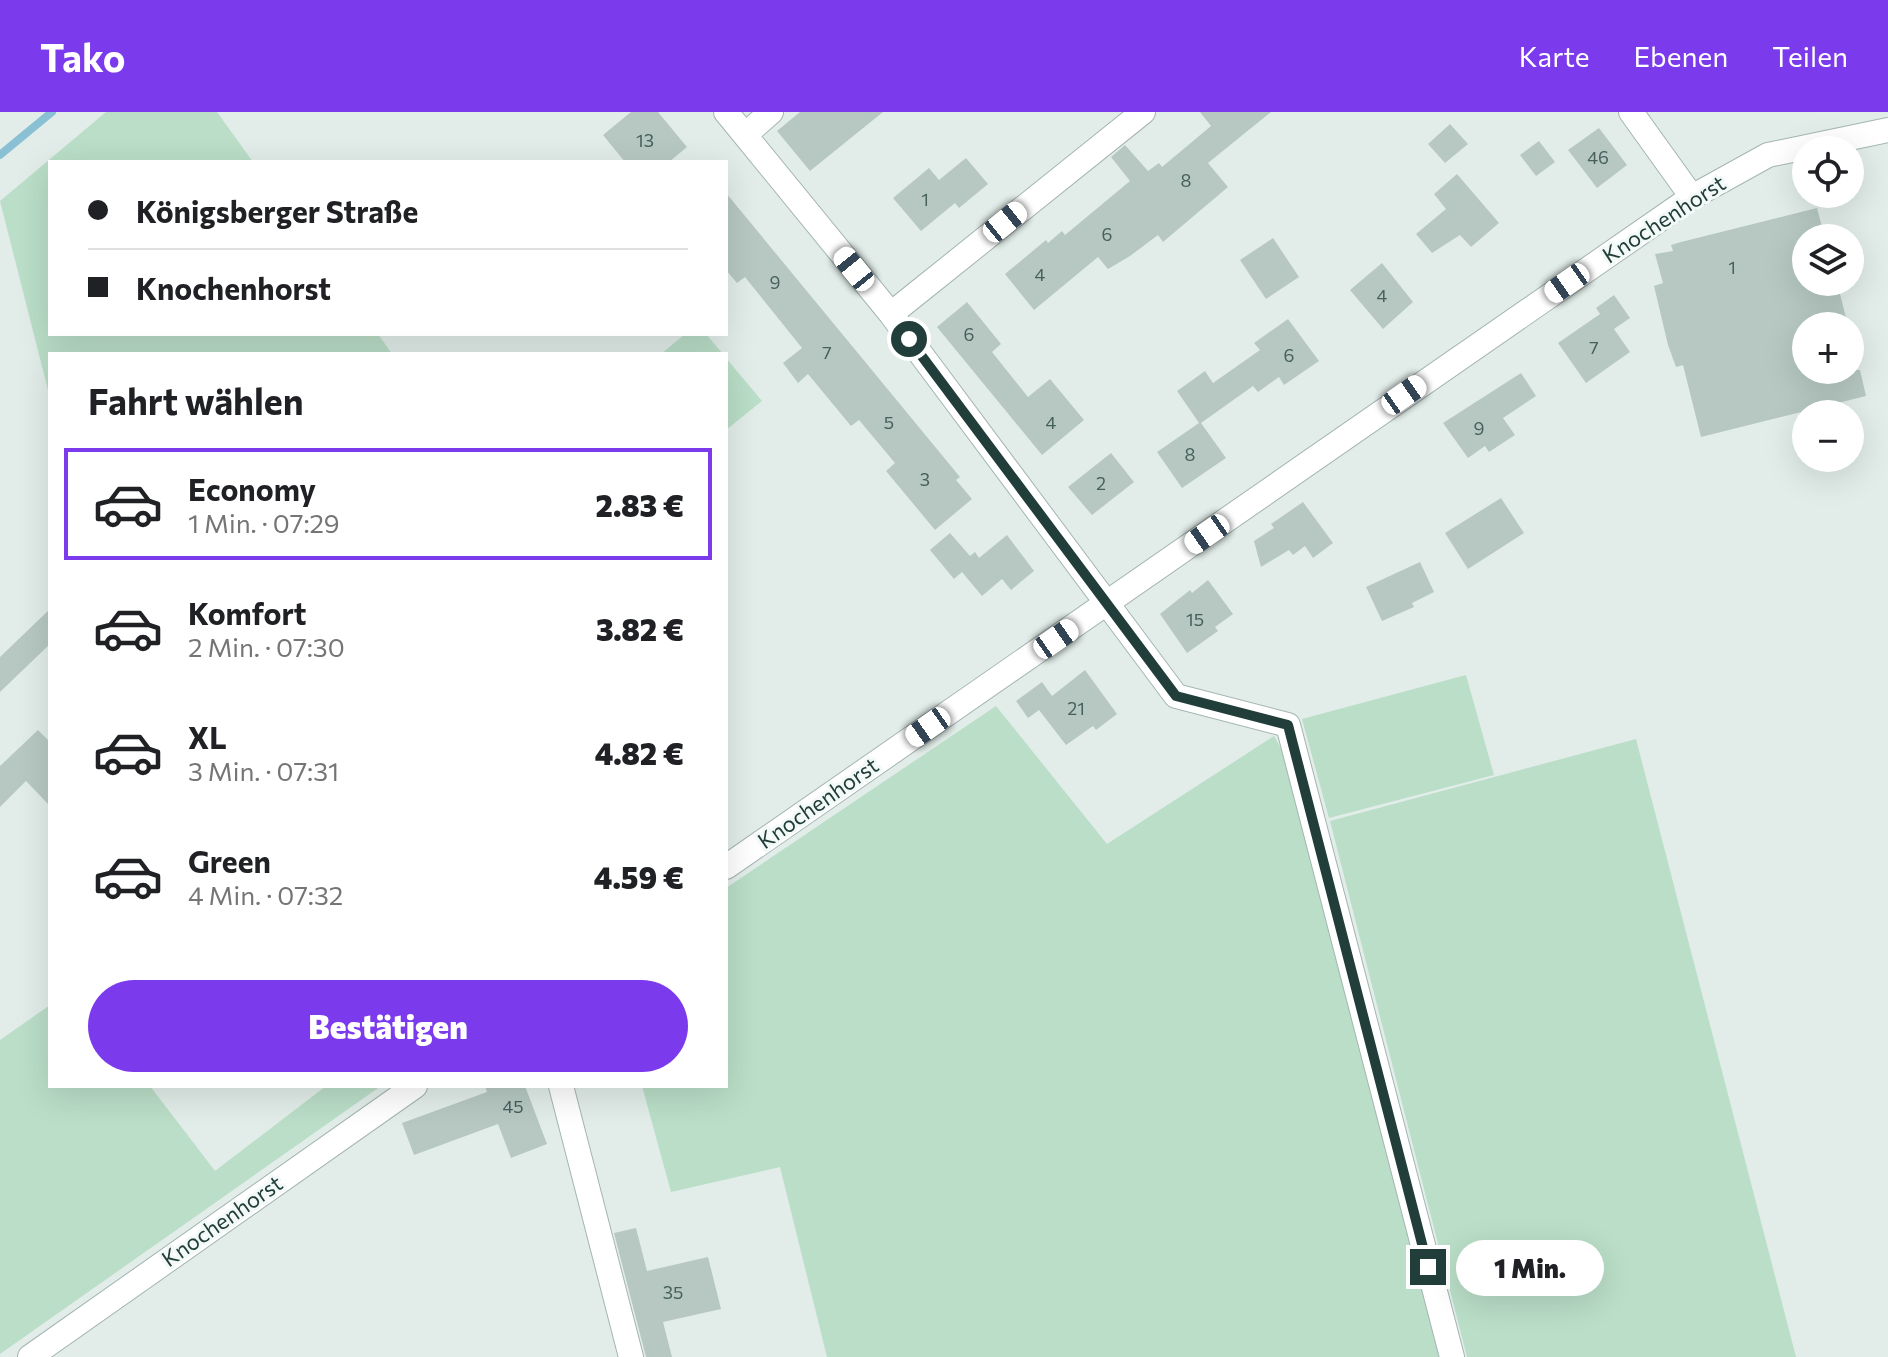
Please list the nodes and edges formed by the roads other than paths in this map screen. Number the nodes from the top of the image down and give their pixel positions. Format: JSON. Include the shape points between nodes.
{"nodes":[{"id":1,"x":726,"y":112,"type":"edge"},
{"id":2,"x":771,"y":112,"type":"edge"},
{"id":3,"x":1143,"y":112,"type":"edge"},
{"id":4,"x":1631,"y":112,"type":"edge"},
{"id":5,"x":1888,"y":130,"type":"edge"},
{"id":6,"x":745,"y":135,"type":"junction"},
{"id":7,"x":1692,"y":197,"type":"junction"},
{"id":8,"x":891,"y":314,"type":"junction"},
{"id":9,"x":1108,"y":603,"type":"junction"},
{"id":10,"x":728,"y":866,"type":"edge"},
{"id":11,"x":412,"y":1088,"type":"edge"},
{"id":12,"x":562,"y":1088,"type":"edge"},
{"id":13,"x":30,"y":1357,"type":"edge"},
{"id":14,"x":631,"y":1357,"type":"edge"},
{"id":15,"x":1452,"y":1357,"type":"edge"}],
"edges":[{"from":1,"to":6,"type":"street"},
{"from":2,"to":6,"type":"street"},
{"from":3,"to":8,"type":"street"},
{"from":4,"to":7,"type":"street"},
{"from":5,"to":7,"type":"street","name":"Knochenhorst","via":[[1768,155]]},
{"from":6,"to":8,"type":"street"},
{"from":7,"to":9,"type":"street","name":"Knochenhorst"},
{"from":8,"to":9,"type":"street"},
{"from":9,"to":10,"type":"street","name":"Knochenhorst"},
{"from":9,"to":15,"type":"street","via":[[1176,696],[1288,725]]},
{"from":11,"to":13,"type":"street","name":"Knochenhorst"},
{"from":12,"to":14,"type":"street"}]}
